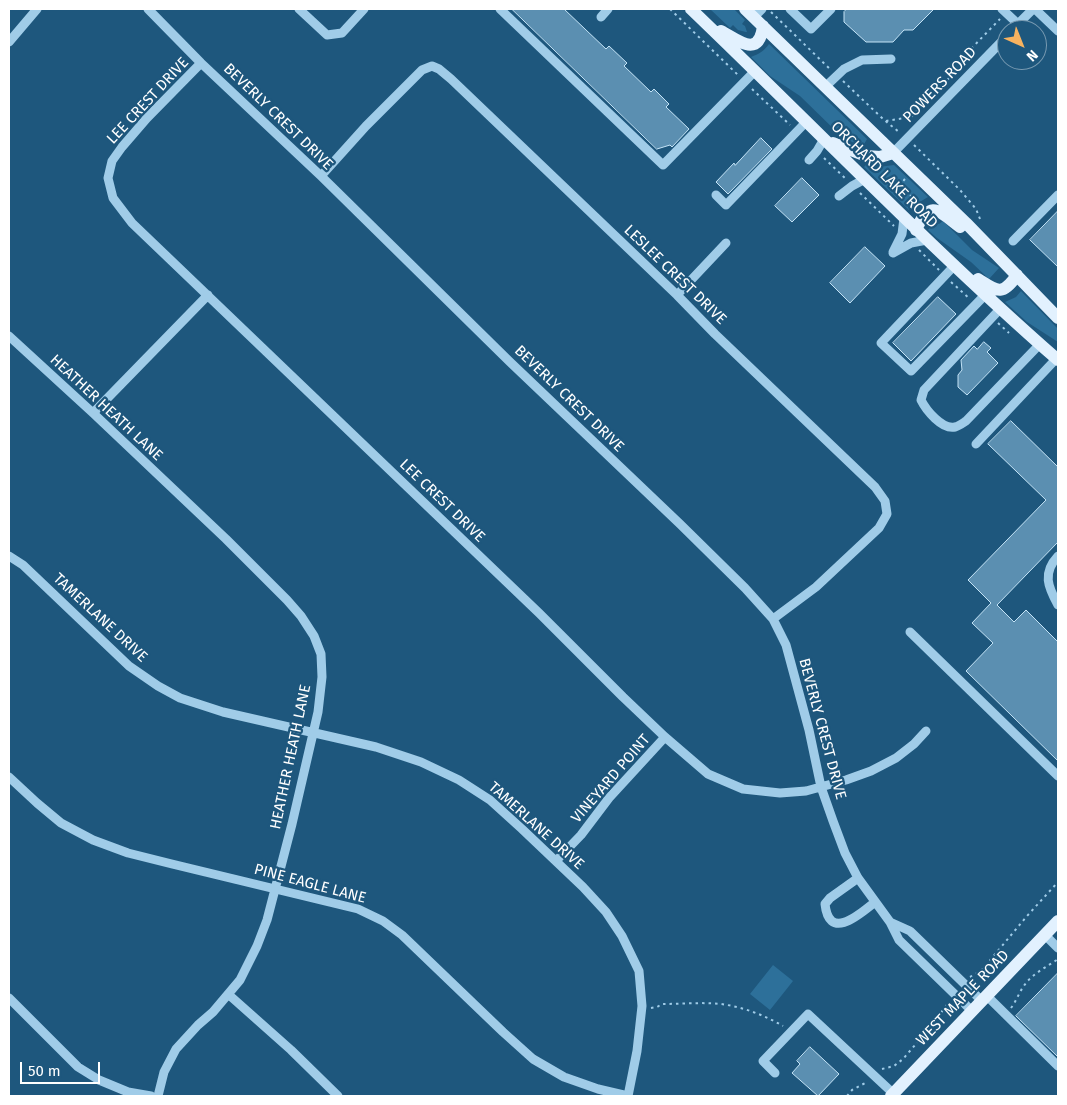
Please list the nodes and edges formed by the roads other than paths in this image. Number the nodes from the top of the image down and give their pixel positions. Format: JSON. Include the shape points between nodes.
{"nodes":[{"id":1,"x":37,"y":9,"type":"edge"},
{"id":2,"x":148,"y":9,"type":"edge"},
{"id":3,"x":299,"y":9,"type":"edge"},
{"id":4,"x":364,"y":9,"type":"edge"},
{"id":5,"x":500,"y":9,"type":"edge"},
{"id":6,"x":608,"y":9,"type":"edge"},
{"id":7,"x":691,"y":9,"type":"edge"},
{"id":8,"x":790,"y":9,"type":"edge"},
{"id":9,"x":831,"y":9,"type":"edge"},
{"id":10,"x":1034,"y":9,"type":"edge"},
{"id":11,"x":754,"y":12,"type":"edge"},
{"id":12,"x":601,"y":17,"type":"dead end"},
{"id":13,"x":702,"y":19,"type":"junction"},
{"id":14,"x":1022,"y":20,"type":"edge"},
{"id":15,"x":763,"y":26,"type":"junction"},
{"id":16,"x":1058,"y":31,"type":"edge"},
{"id":17,"x":9,"y":42,"type":"edge"},
{"id":18,"x":997,"y":46,"type":"edge"},
{"id":19,"x":891,"y":59,"type":"dead end"},
{"id":20,"x":202,"y":63,"type":"junction"},
{"id":21,"x":755,"y":71,"type":"junction"},
{"id":22,"x":825,"y":87,"type":"junction"},
{"id":23,"x":807,"y":122,"type":"junction"},
{"id":24,"x":824,"y":139,"type":"junction"},
{"id":25,"x":893,"y":153,"type":"junction"},
{"id":26,"x":810,"y":160,"type":"dead end"},
{"id":27,"x":321,"y":176,"type":"junction"},
{"id":28,"x":865,"y":179,"type":"junction"},
{"id":29,"x":716,"y":195,"type":"dead end"},
{"id":30,"x":1058,"y":195,"type":"edge"},
{"id":31,"x":839,"y":196,"type":"dead end"},
{"id":32,"x":906,"y":213,"type":"junction"},
{"id":33,"x":916,"y":230,"type":"junction"},
{"id":34,"x":927,"y":240,"type":"junction"},
{"id":35,"x":1013,"y":241,"type":"dead end"},
{"id":36,"x":726,"y":243,"type":"dead end"},
{"id":37,"x":998,"y":256,"type":"junction"},
{"id":38,"x":957,"y":267,"type":"junction"},
{"id":39,"x":1017,"y":275,"type":"junction"},
{"id":40,"x":986,"y":294,"type":"junction"},
{"id":41,"x":208,"y":295,"type":"junction"},
{"id":42,"x":677,"y":295,"type":"junction"},
{"id":43,"x":1001,"y":308,"type":"junction"},
{"id":44,"x":1058,"y":318,"type":"edge"},
{"id":45,"x":9,"y":336,"type":"edge"},
{"id":46,"x":1040,"y":344,"type":"junction"},
{"id":47,"x":1057,"y":360,"type":"edge"},
{"id":48,"x":93,"y":414,"type":"junction"},
{"id":49,"x":976,"y":444,"type":"dead end"},
{"id":50,"x":9,"y":556,"type":"edge"},
{"id":51,"x":1058,"y":556,"type":"edge"},
{"id":52,"x":1058,"y":605,"type":"edge"},
{"id":53,"x":773,"y":619,"type":"junction"},
{"id":54,"x":910,"y":632,"type":"dead end"},
{"id":55,"x":926,"y":731,"type":"dead end"},
{"id":56,"x":313,"y":734,"type":"junction"},
{"id":57,"x":665,"y":738,"type":"junction"},
{"id":58,"x":1058,"y":776,"type":"edge"},
{"id":59,"x":9,"y":777,"type":"edge"},
{"id":60,"x":821,"y":787,"type":"junction"},
{"id":61,"x":556,"y":861,"type":"junction"},
{"id":62,"x":858,"y":878,"type":"junction"},
{"id":63,"x":276,"y":888,"type":"junction"},
{"id":64,"x":876,"y":902,"type":"junction"},
{"id":65,"x":1058,"y":921,"type":"edge"},
{"id":66,"x":890,"y":922,"type":"junction"},
{"id":67,"x":1045,"y":935,"type":"junction"},
{"id":68,"x":1058,"y":948,"type":"edge"},
{"id":69,"x":936,"y":956,"type":"junction"},
{"id":70,"x":926,"y":965,"type":"junction"},
{"id":71,"x":228,"y":994,"type":"junction"},
{"id":72,"x":9,"y":998,"type":"edge"},
{"id":73,"x":984,"y":998,"type":"junction"},
{"id":74,"x":972,"y":1011,"type":"junction"},
{"id":75,"x":1058,"y":1066,"type":"edge"},
{"id":76,"x":775,"y":1073,"type":"dead end"},
{"id":77,"x":893,"y":1095,"type":"edge"},
{"id":78,"x":151,"y":1096,"type":"edge"},
{"id":79,"x":158,"y":1096,"type":"edge"},
{"id":80,"x":338,"y":1096,"type":"edge"},
{"id":81,"x":628,"y":1096,"type":"edge"}],
"edges":[{"from":1,"to":17,"type":"street"},
{"from":2,"to":20,"type":"street","name":"BEVERLY CREST DRIVE"},
{"from":3,"to":4,"type":"street","via":[[327,35],[342,33]]},
{"from":5,"to":21,"type":"street","via":[[663,165]]},
{"from":6,"to":12,"type":"street"},
{"from":7,"to":13,"type":"main road","name":"ORCHARD LAKE ROAD"},
{"from":8,"to":9,"type":"street","via":[[811,29]]},
{"from":10,"to":14,"type":"street"},
{"from":10,"to":16,"type":"street"},
{"from":11,"to":15,"type":"main road","name":"ORCHARD LAKE ROAD"},
{"from":13,"to":15,"type":"main road","via":[[749,45],[762,35]]},
{"from":13,"to":21,"type":"main road","name":"ORCHARD LAKE ROAD"},
{"from":15,"to":22,"type":"main road","name":"ORCHARD LAKE ROAD"},
{"from":18,"to":25,"type":"street","name":"POWERS ROAD"},
{"from":19,"to":22,"type":"street","via":[[862,60],[844,69]]},
{"from":20,"to":27,"type":"street","name":"BEVERLY CREST DRIVE"},
{"from":20,"to":41,"type":"street","name":"LEE CREST DRIVE","via":[[122,147],[112,161],[108,178],[113,198],[132,223]]},
{"from":21,"to":23,"type":"main road","name":"ORCHARD LAKE ROAD"},
{"from":22,"to":25,"type":"main road","name":"ORCHARD LAKE ROAD"},
{"from":23,"to":24,"type":"main road","name":"ORCHARD LAKE ROAD"},
{"from":23,"to":29,"type":"street","via":[[726,205]]},
{"from":24,"to":25,"type":"main road","via":[[866,156],[880,157]]},
{"from":24,"to":26,"type":"street"},
{"from":24,"to":28,"type":"main road","name":"ORCHARD LAKE ROAD"},
{"from":25,"to":37,"type":"main road","name":"ORCHARD LAKE ROAD"},
{"from":27,"to":42,"type":"street","name":"LESLEE CREST DRIVE","via":[[413,78],[432,66],[451,79]]},
{"from":27,"to":53,"type":"street","name":"BEVERLY CREST DRIVE","via":[[745,588]]},
{"from":28,"to":31,"type":"street"},
{"from":28,"to":32,"type":"main road","name":"ORCHARD LAKE ROAD"},
{"from":30,"to":35,"type":"street"},
{"from":32,"to":33,"type":"main road","name":"ORCHARD LAKE ROAD"},
{"from":32,"to":34,"type":"street","via":[[902,234],[893,253],[911,243]]},
{"from":33,"to":34,"type":"main road","name":"ORCHARD LAKE ROAD"},
{"from":33,"to":37,"type":"main road","via":[[921,217],[931,210],[938,211]]},
{"from":34,"to":38,"type":"main road","name":"ORCHARD LAKE ROAD"},
{"from":36,"to":42,"type":"street"},
{"from":37,"to":39,"type":"main road","name":"ORCHARD LAKE ROAD"},
{"from":38,"to":39,"type":"main road","via":[[999,290],[1006,288]]},
{"from":38,"to":40,"type":"main road","name":"ORCHARD LAKE ROAD"},
{"from":38,"to":40,"type":"street","via":[[881,343],[905,366],[911,371]]},
{"from":39,"to":44,"type":"main road","name":"ORCHARD LAKE ROAD"},
{"from":40,"to":43,"type":"main road","name":"ORCHARD LAKE ROAD"},
{"from":41,"to":48,"type":"street"},
{"from":41,"to":57,"type":"street","name":"LEE CREST DRIVE"},
{"from":42,"to":53,"type":"street","name":"LESLEE CREST DRIVE","via":[[875,487],[885,501],[887,514],[880,528],[816,587]]},
{"from":43,"to":46,"type":"main road","name":"ORCHARD LAKE ROAD"},
{"from":43,"to":46,"type":"street","via":[[924,390],[921,400],[944,426],[954,427],[966,421]]},
{"from":45,"to":48,"type":"street","name":"HEATHER HEATH LANE"},
{"from":46,"to":47,"type":"main road","name":"ORCHARD LAKE ROAD"},
{"from":47,"to":49,"type":"street"},
{"from":48,"to":56,"type":"street","name":"HEATHER HEATH LANE","via":[[226,539],[301,616],[321,654],[322,676]]},
{"from":50,"to":56,"type":"street","name":"TAMERLANE DRIVE","via":[[23,565],[129,666],[158,686],[180,698],[223,712]]},
{"from":51,"to":52,"type":"street","via":[[1047,574],[1050,591]]},
{"from":53,"to":60,"type":"street","name":"BEVERLY CREST DRIVE","via":[[786,645]]},
{"from":54,"to":58,"type":"street"},
{"from":55,"to":60,"type":"street","name":"LEE CREST DRIVE","via":[[896,758],[871,771]]},
{"from":56,"to":61,"type":"street","name":"TAMERLANE DRIVE","via":[[385,750],[460,780],[490,800]]},
{"from":56,"to":63,"type":"street","name":"HEATHER HEATH LANE"},
{"from":57,"to":60,"type":"street","name":"LEE CREST DRIVE","via":[[708,774],[743,789],[780,793]]},
{"from":57,"to":61,"type":"street","name":"VINEYARD POINT"},
{"from":59,"to":63,"type":"street","name":"PINE EAGLE LANE","via":[[61,822],[94,840],[128,853]]},
{"from":60,"to":62,"type":"street","name":"BEVERLY CREST DRIVE","via":[[845,853]]},
{"from":61,"to":81,"type":"street","name":"TAMERLANE DRIVE","via":[[606,912],[639,971],[642,1007]]},
{"from":62,"to":64,"type":"street","name":"BEVERLY CREST DRIVE"},
{"from":62,"to":64,"type":"street","via":[[825,904],[829,919],[836,924],[854,919]]},
{"from":63,"to":71,"type":"street","name":"HEATHER HEATH LANE","via":[[257,946],[240,980]]},
{"from":63,"to":81,"type":"street","name":"PINE EAGLE LANE","via":[[358,909],[383,921],[533,1058],[564,1077]]},
{"from":64,"to":66,"type":"street","name":"BEVERLY CREST DRIVE"},
{"from":65,"to":67,"type":"main road","name":"WEST MAPLE ROAD"},
{"from":66,"to":69,"type":"street","name":"BEVERLY CREST DRIVE","via":[[910,931]]},
{"from":66,"to":70,"type":"street","name":"BEVERLY CREST DRIVE","via":[[899,940]]},
{"from":67,"to":68,"type":"street"},
{"from":67,"to":73,"type":"main road","name":"WEST MAPLE ROAD"},
{"from":69,"to":70,"type":"street"},
{"from":69,"to":73,"type":"street","name":"BEVERLY CREST DRIVE"},
{"from":70,"to":74,"type":"street","name":"BEVERLY CREST DRIVE"},
{"from":71,"to":79,"type":"street","name":"HEATHER HEATH LANE","via":[[176,1049],[164,1072]]},
{"from":71,"to":80,"type":"street"},
{"from":72,"to":78,"type":"street","via":[[78,1067],[128,1092]]},
{"from":73,"to":74,"type":"main road","name":"WEST MAPLE ROAD"},
{"from":73,"to":75,"type":"street","name":"BEVERLY CREST DRIVE","via":[[1006,1014]]},
{"from":74,"to":77,"type":"main road","name":"WEST MAPLE ROAD"},
{"from":76,"to":77,"type":"street","via":[[763,1061],[808,1014]]}]}
